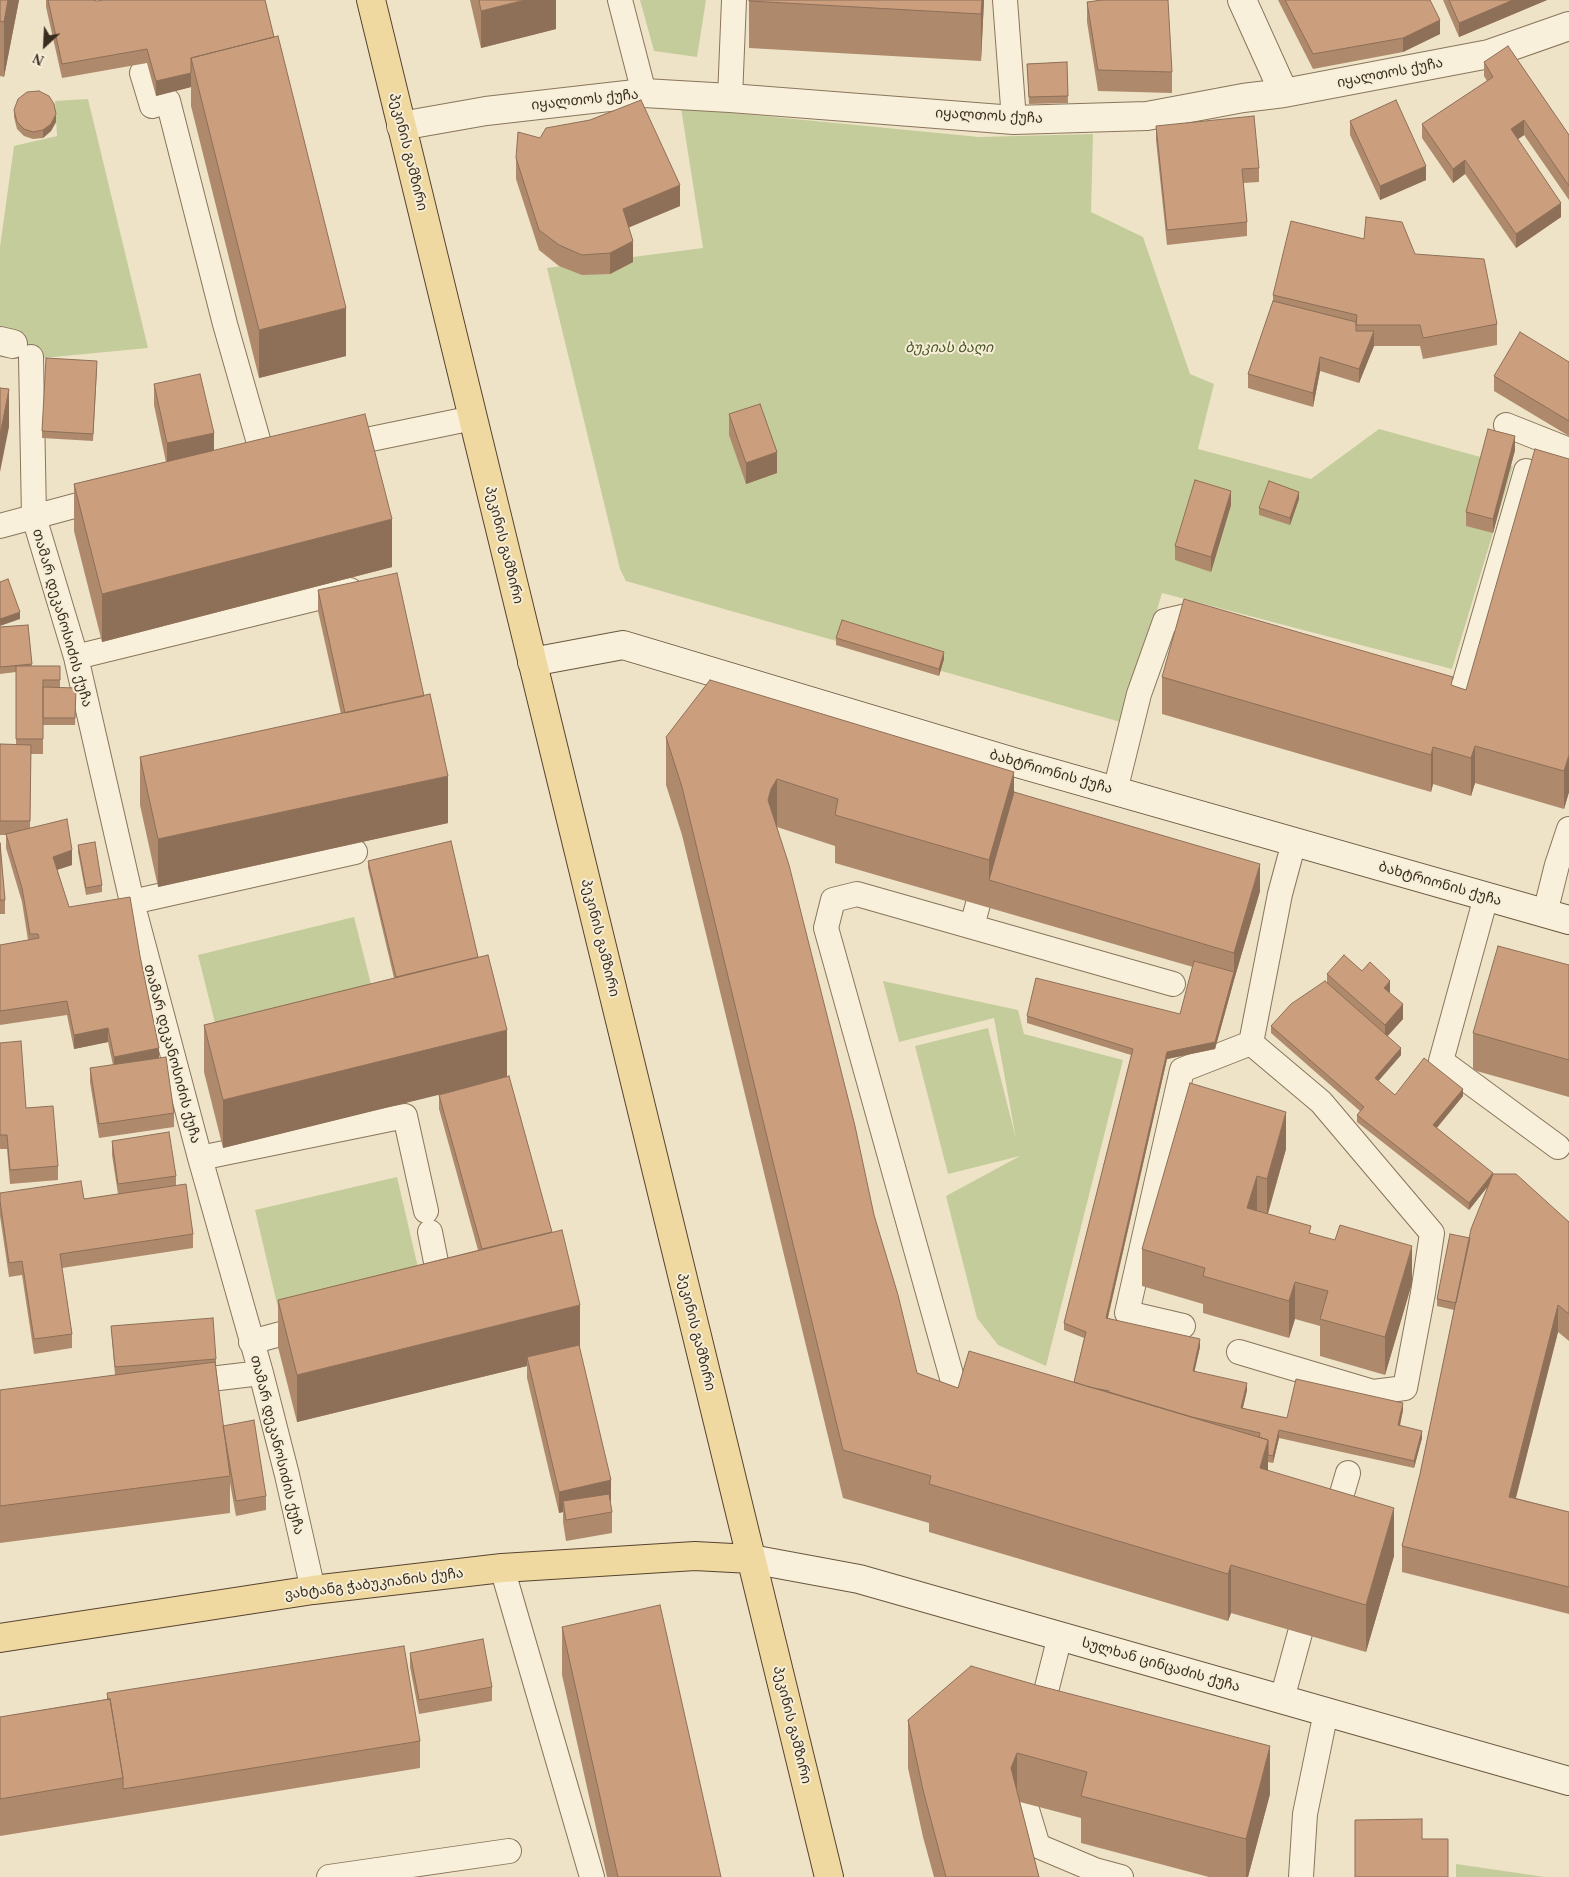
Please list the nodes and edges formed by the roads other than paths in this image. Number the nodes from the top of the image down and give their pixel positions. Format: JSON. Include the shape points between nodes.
{"nodes":[{"id":1,"x":371,"y":0,"type":"edge"},
{"id":2,"x":620,"y":0,"type":"edge"},
{"id":3,"x":734,"y":0,"type":"edge"},
{"id":4,"x":1005,"y":0,"type":"edge"},
{"id":5,"x":1242,"y":0,"type":"edge"},
{"id":6,"x":1569,"y":26,"type":"edge"},
{"id":7,"x":142,"y":73,"type":"dead end"},
{"id":8,"x":1290,"y":92,"type":"junction"},
{"id":9,"x":644,"y":93,"type":"junction"},
{"id":10,"x":730,"y":98,"type":"junction"},
{"id":11,"x":1014,"y":120,"type":"junction"},
{"id":12,"x":402,"y":126,"type":"junction"},
{"id":13,"x":15,"y":347,"type":"edge"},
{"id":14,"x":473,"y":418,"type":"junction"},
{"id":15,"x":1506,"y":425,"type":"dead end"},
{"id":16,"x":316,"y":450,"type":"edge"},
{"id":17,"x":1569,"y":450,"type":"edge"},
{"id":18,"x":289,"y":454,"type":"edge"},
{"id":19,"x":263,"y":457,"type":"junction"},
{"id":20,"x":240,"y":461,"type":"edge"},
{"id":21,"x":1569,"y":484,"type":"edge"},
{"id":22,"x":128,"y":492,"type":"edge"},
{"id":23,"x":34,"y":517,"type":"junction"},
{"id":24,"x":0,"y":526,"type":"edge"},
{"id":25,"x":359,"y":588,"type":"edge"},
{"id":26,"x":1230,"y":627,"type":"edge"},
{"id":27,"x":76,"y":657,"type":"junction"},
{"id":28,"x":532,"y":662,"type":"junction"},
{"id":29,"x":1413,"y":681,"type":"edge"},
{"id":30,"x":1115,"y":791,"type":"junction"},
{"id":31,"x":1569,"y":829,"type":"edge"},
{"id":32,"x":1294,"y":842,"type":"junction"},
{"id":33,"x":355,"y":852,"type":"edge"},
{"id":34,"x":1486,"y":897,"type":"junction"},
{"id":35,"x":132,"y":902,"type":"junction"},
{"id":36,"x":1557,"y":916,"type":"edge"},
{"id":37,"x":1173,"y":984,"type":"dead end"},
{"id":38,"x":1251,"y":1043,"type":"junction"},
{"id":39,"x":1558,"y":1147,"type":"dead end"},
{"id":40,"x":200,"y":1158,"type":"junction"},
{"id":41,"x":424,"y":1299,"type":"edge"},
{"id":42,"x":330,"y":1322,"type":"edge"},
{"id":43,"x":1183,"y":1326,"type":"dead end"},
{"id":44,"x":251,"y":1342,"type":"junction"},
{"id":45,"x":1239,"y":1352,"type":"dead end"},
{"id":46,"x":261,"y":1373,"type":"junction"},
{"id":47,"x":164,"y":1384,"type":"edge"},
{"id":48,"x":1011,"y":1400,"type":"edge"},
{"id":49,"x":1348,"y":1473,"type":"dead end"},
{"id":50,"x":1329,"y":1536,"type":"edge"},
{"id":51,"x":751,"y":1558,"type":"junction"},
{"id":52,"x":502,"y":1568,"type":"junction"},
{"id":53,"x":313,"y":1590,"type":"junction"},
{"id":54,"x":1300,"y":1633,"type":"edge"},
{"id":55,"x":1060,"y":1636,"type":"junction"},
{"id":56,"x":0,"y":1638,"type":"edge"},
{"id":57,"x":1282,"y":1699,"type":"junction"},
{"id":58,"x":1326,"y":1712,"type":"junction"},
{"id":59,"x":1036,"y":1733,"type":"edge"},
{"id":60,"x":1569,"y":1781,"type":"edge"},
{"id":61,"x":1025,"y":1803,"type":"edge"},
{"id":62,"x":509,"y":1851,"type":"dead end"},
{"id":63,"x":1095,"y":1873,"type":"edge"},
{"id":64,"x":329,"y":1877,"type":"edge"},
{"id":65,"x":592,"y":1877,"type":"edge"},
{"id":66,"x":829,"y":1877,"type":"edge"},
{"id":67,"x":1121,"y":1877,"type":"edge"},
{"id":68,"x":1301,"y":1877,"type":"edge"}],
"edges":[{"from":1,"to":12,"type":"main road","name":"პეკინის გამზირი"},
{"from":2,"to":9,"type":"lane"},
{"from":3,"to":10,"type":"lane"},
{"from":4,"to":11,"type":"lane"},
{"from":5,"to":8,"type":"street"},
{"from":6,"to":8,"type":"street","name":"იყალთოს ქუჩა","via":[[1489,54]]},
{"from":7,"to":19,"type":"lane","via":[[152,106],[168,101]]},
{"from":8,"to":11,"type":"street","name":"იყალთოს ქუჩა","via":[[1147,116]]},
{"from":9,"to":10,"type":"street","name":"იყალთოს ქუჩა"},
{"from":9,"to":12,"type":"street","name":"იყალთოს ქუჩა","via":[[486,111]]},
{"from":10,"to":11,"type":"street","name":"იყალთოს ქუჩა"},
{"from":12,"to":14,"type":"main road","name":"პეკინის გამზირი"},
{"from":13,"to":23,"type":"lane","name":"თამარ დეკანოსიძის ქუჩა"},
{"from":14,"to":16,"type":"lane"},
{"from":14,"to":28,"type":"main road","name":"პეკინის გამზირი"},
{"from":15,"to":17,"type":"lane"},
{"from":18,"to":19,"type":"lane"},
{"from":19,"to":20,"type":"lane"},
{"from":21,"to":29,"type":"lane","via":[[1526,471],[1460,695]]},
{"from":22,"to":23,"type":"lane"},
{"from":23,"to":24,"type":"lane"},
{"from":23,"to":27,"type":"lane","name":"თამარ დეკანოსიძის ქუჩა"},
{"from":25,"to":27,"type":"lane"},
{"from":26,"to":30,"type":"lane","via":[[1192,615],[1166,621],[1140,694]]},
{"from":27,"to":35,"type":"lane","name":"თამარ დეკანოსიძის ქუჩა"},
{"from":28,"to":30,"type":"street","name":"ბახტრიონის ქუჩა","via":[[623,645],[1014,771]]},
{"from":28,"to":51,"type":"main road","name":"პეკინის გამზირი"},
{"from":30,"to":32,"type":"street","name":"ბახტრიონის ქუჩა"},
{"from":31,"to":36,"type":"lane","via":[[1557,865]]},
{"from":32,"to":34,"type":"street","name":"ბახტრიონის ქუჩა"},
{"from":32,"to":38,"type":"lane","via":[[1280,894]]},
{"from":33,"to":35,"type":"lane"},
{"from":34,"to":36,"type":"street","name":"ბახტრიონის ქუჩა"},
{"from":34,"to":39,"type":"lane","via":[[1441,1061]]},
{"from":35,"to":40,"type":"lane","name":"თამარ დეკანოსიძის ქუჩა"},
{"from":37,"to":48,"type":"lane","via":[[975,915],[857,894],[833,900],[826,928],[954,1385]]},
{"from":38,"to":43,"type":"lane","via":[[1182,1070],[1127,1312]]},
{"from":38,"to":45,"type":"lane","via":[[1321,1102],[1432,1233],[1405,1388],[1373,1392]]},
{"from":40,"to":41,"type":"lane","via":[[405,1116],[442,1295]]},
{"from":40,"to":44,"type":"lane","name":"თამარ დეკანოსიძის ქუჩა"},
{"from":42,"to":44,"type":"lane"},
{"from":44,"to":46,"type":"lane","name":"თამარ დეკანოსიძის ქუჩა"},
{"from":46,"to":47,"type":"lane"},
{"from":46,"to":53,"type":"lane","name":"თამარ დეკანოსიძის ქუჩა"},
{"from":49,"to":50,"type":"lane"},
{"from":51,"to":52,"type":"main road","name":"ვახტანგ ჭაბუკიანის ქუჩა","via":[[695,1556]]},
{"from":51,"to":55,"type":"street","name":"სულხან ცინცაძის ქუჩა","via":[[859,1579]]},
{"from":51,"to":66,"type":"main road","name":"პეკინის გამზირი"},
{"from":52,"to":53,"type":"main road","name":"ვახტანგ ჭაბუკიანის ქუჩა"},
{"from":52,"to":65,"type":"lane"},
{"from":53,"to":56,"type":"main road","name":"ვახტანგ ჭაბუკიანის ქუჩა"},
{"from":54,"to":57,"type":"lane"},
{"from":55,"to":57,"type":"street","name":"სულხან ცინცაძის ქუჩა"},
{"from":55,"to":59,"type":"lane"},
{"from":57,"to":58,"type":"street","name":"სულხან ცინცაძის ქუჩა"},
{"from":58,"to":60,"type":"street","name":"სულხან ცინცაძის ქუჩა"},
{"from":58,"to":68,"type":"lane","via":[[1305,1814]]},
{"from":61,"to":63,"type":"lane","via":[[1038,1846]]},
{"from":62,"to":64,"type":"lane"},
{"from":63,"to":67,"type":"lane"}]}
